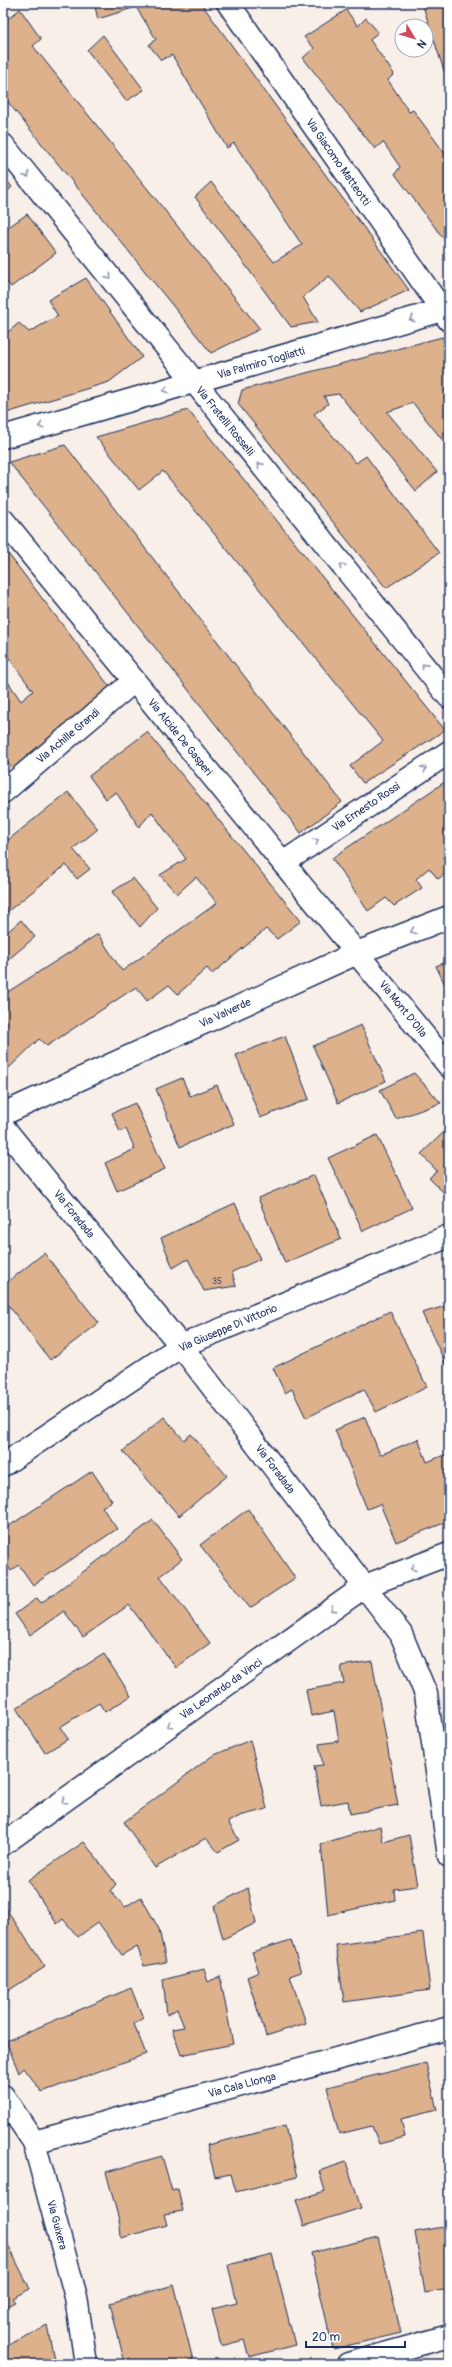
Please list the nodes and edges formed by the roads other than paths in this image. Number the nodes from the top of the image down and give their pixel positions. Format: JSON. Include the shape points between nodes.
{"nodes":[{"id":1,"x":228,"y":3,"type":"edge"},
{"id":2,"x":3,"y":145,"type":"edge"},
{"id":3,"x":447,"y":313,"type":"edge"},
{"id":4,"x":193,"y":382,"type":"junction"},
{"id":5,"x":3,"y":437,"type":"edge"},
{"id":6,"x":3,"y":520,"type":"edge"},
{"id":7,"x":134,"y":681,"type":"junction"},
{"id":8,"x":449,"y":697,"type":"edge"},
{"id":9,"x":449,"y":752,"type":"edge"},
{"id":10,"x":3,"y":792,"type":"edge"},
{"id":11,"x":284,"y":863,"type":"junction"},
{"id":12,"x":449,"y":918,"type":"edge"},
{"id":13,"x":357,"y":953,"type":"junction"},
{"id":14,"x":449,"y":1066,"type":"edge"},
{"id":15,"x":3,"y":1114,"type":"edge"},
{"id":16,"x":3,"y":1127,"type":"edge"},
{"id":17,"x":449,"y":1236,"type":"edge"},
{"id":18,"x":181,"y":1346,"type":"junction"},
{"id":19,"x":3,"y":1465,"type":"edge"},
{"id":20,"x":449,"y":1554,"type":"edge"},
{"id":21,"x":365,"y":1586,"type":"junction"},
{"id":22,"x":3,"y":1844,"type":"edge"},
{"id":23,"x":449,"y":1856,"type":"edge"},
{"id":24,"x":449,"y":2028,"type":"edge"},
{"id":25,"x":3,"y":2096,"type":"edge"},
{"id":26,"x":34,"y":2142,"type":"junction"},
{"id":27,"x":449,"y":2336,"type":"edge"},
{"id":28,"x":86,"y":2364,"type":"edge"},
{"id":29,"x":348,"y":2364,"type":"edge"}],
"edges":[{"from":1,"to":3,"type":"street","name":"Via Giacomo Matteotti"},
{"from":2,"to":4,"type":"street","name":"Via Fratelli Rosselli","one_way":true},
{"from":3,"to":4,"type":"street","name":"Via Palmiro Togliatti","one_way":true},
{"from":4,"to":5,"type":"street","name":"Via Palmiro Togliatti","one_way":true},
{"from":8,"to":4,"type":"street","name":"Via Fratelli Rosselli","one_way":true},
{"from":6,"to":7,"type":"street","name":"Via Alcide De Gasperi"},
{"from":7,"to":10,"type":"street","name":"Via Achille Grandi"},
{"from":7,"to":11,"type":"street","name":"Via Alcide De Gasperi"},
{"from":11,"to":9,"type":"street","name":"Via Ernesto Rossi","one_way":true},
{"from":11,"to":13,"type":"street","name":"Via Alcide De Gasperi"},
{"from":12,"to":13,"type":"street","name":"Via Valverde","one_way":true},
{"from":13,"to":14,"type":"street","name":"Via Mont D'Olla"},
{"from":13,"to":15,"type":"street","name":"Via Valverde"},
{"from":16,"to":18,"type":"street","name":"Via Foradada"},
{"from":17,"to":18,"type":"street","name":"Via Giuseppe Di Vittorio"},
{"from":18,"to":19,"type":"street","name":"Via Giuseppe Di Vittorio"},
{"from":18,"to":21,"type":"street","name":"Via Foradada"},
{"from":20,"to":21,"type":"street","name":"Via Leonardo da Vinci","one_way":true},
{"from":21,"to":22,"type":"street","name":"Via Leonardo da Vinci","one_way":true},
{"from":21,"to":23,"type":"street","name":"Via Foradada","via":[[401,1634],[426,1694]]},
{"from":24,"to":26,"type":"street","name":"Via Cala Llonga"},
{"from":25,"to":26,"type":"street","name":"Via Guixera"},
{"from":26,"to":28,"type":"street","name":"Via Guixera","via":[[76,2297]]},
{"from":27,"to":29,"type":"street"}]}
